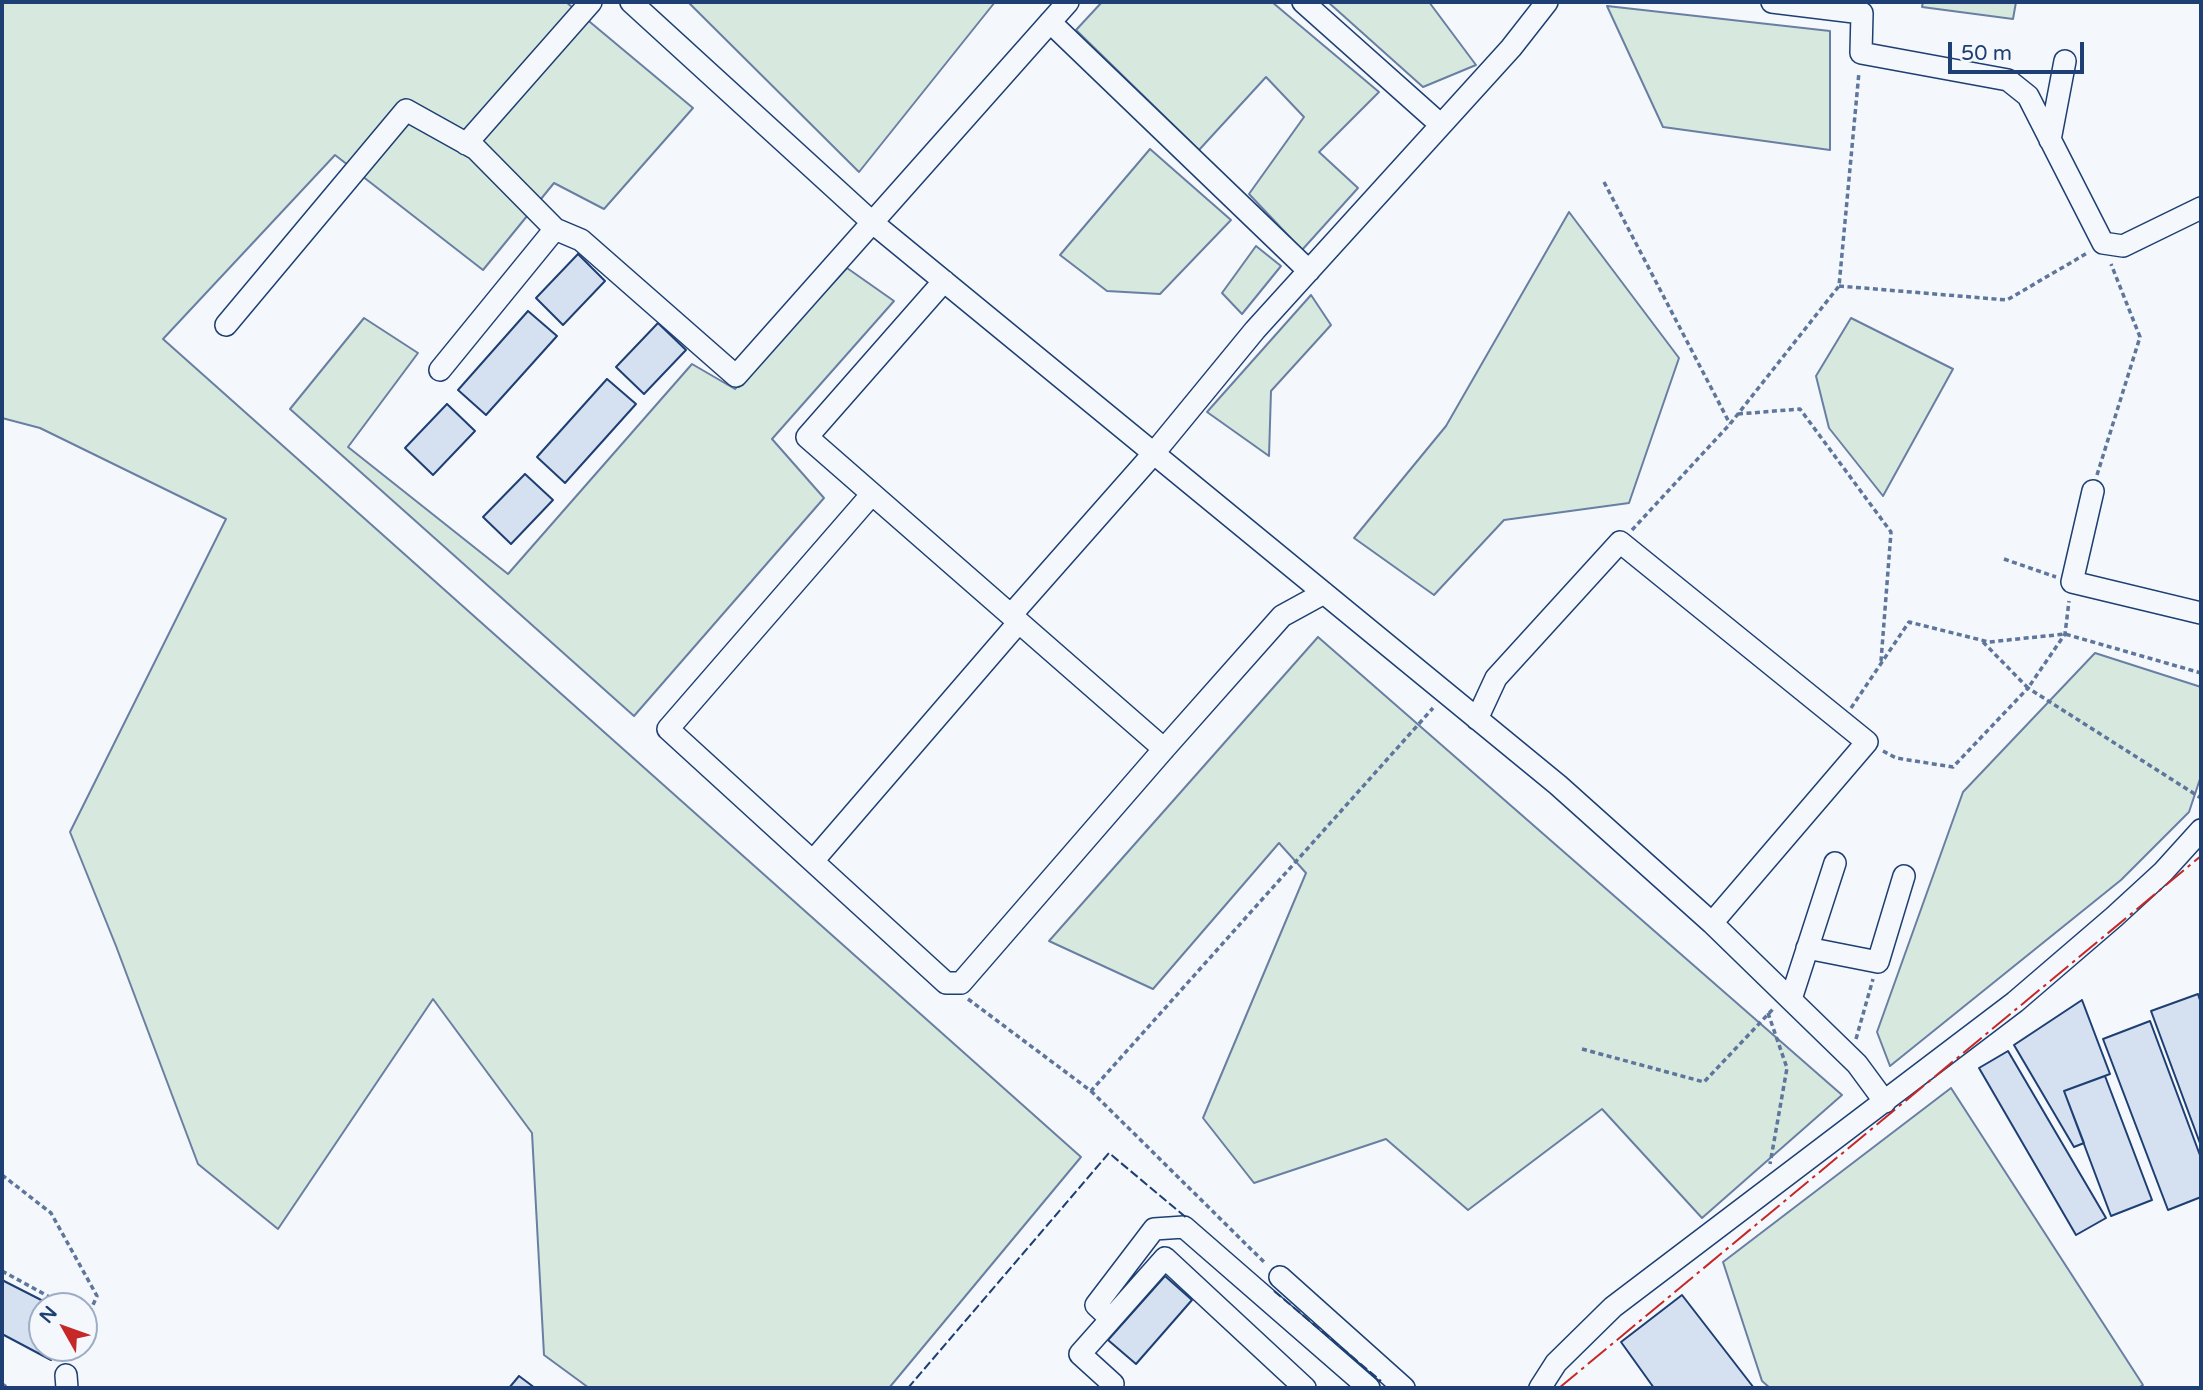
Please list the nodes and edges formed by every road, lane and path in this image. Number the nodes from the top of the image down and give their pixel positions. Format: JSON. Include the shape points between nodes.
{"nodes":[{"id":1,"x":592,"y":2,"type":"edge"},
{"id":2,"x":631,"y":2,"type":"edge"},
{"id":3,"x":1068,"y":2,"type":"edge"},
{"id":4,"x":1303,"y":2,"type":"edge"},
{"id":5,"x":1547,"y":2,"type":"edge"},
{"id":6,"x":1772,"y":2,"type":"edge"},
{"id":7,"x":1050,"y":22,"type":"junction"},
{"id":8,"x":1861,"y":53,"type":"junction"},
{"id":9,"x":2065,"y":61,"type":"dead end"},
{"id":10,"x":1441,"y":125,"type":"junction"},
{"id":11,"x":2050,"y":140,"type":"junction"},
{"id":12,"x":466,"y":144,"type":"junction"},
{"id":13,"x":1604,"y":182,"type":"dead end"},
{"id":14,"x":2201,"y":208,"type":"edge"},
{"id":15,"x":873,"y":223,"type":"junction"},
{"id":16,"x":555,"y":229,"type":"junction"},
{"id":17,"x":2103,"y":243,"type":"junction"},
{"id":18,"x":1308,"y":271,"type":"junction"},
{"id":19,"x":944,"y":281,"type":"junction"},
{"id":20,"x":1839,"y":286,"type":"junction"},
{"id":21,"x":226,"y":326,"type":"dead end"},
{"id":22,"x":440,"y":370,"type":"dead end"},
{"id":23,"x":1738,"y":414,"type":"junction"},
{"id":24,"x":1730,"y":424,"type":"junction"},
{"id":25,"x":1154,"y":453,"type":"junction"},
{"id":26,"x":2093,"y":491,"type":"joint"},
{"id":27,"x":872,"y":494,"type":"junction"},
{"id":28,"x":1620,"y":542,"type":"junction"},
{"id":29,"x":2004,"y":559,"type":"dead end"},
{"id":30,"x":2071,"y":582,"type":"junction"},
{"id":31,"x":1324,"y":593,"type":"junction"},
{"id":32,"x":2201,"y":613,"type":"edge"},
{"id":33,"x":1015,"y":619,"type":"junction"},
{"id":34,"x":2065,"y":635,"type":"junction"},
{"id":35,"x":1982,"y":640,"type":"junction"},
{"id":36,"x":1881,"y":664,"type":"junction"},
{"id":37,"x":2201,"y":673,"type":"edge"},
{"id":38,"x":2028,"y":688,"type":"junction"},
{"id":39,"x":1446,"y":693,"type":"junction"},
{"id":40,"x":1477,"y":719,"type":"junction"},
{"id":41,"x":1842,"y":722,"type":"junction"},
{"id":42,"x":1867,"y":742,"type":"junction"},
{"id":43,"x":1164,"y":749,"type":"junction"},
{"id":44,"x":2201,"y":798,"type":"edge"},
{"id":45,"x":2201,"y":830,"type":"edge"},
{"id":46,"x":813,"y":861,"type":"junction"},
{"id":47,"x":1835,"y":863,"type":"dead end"},
{"id":48,"x":1904,"y":876,"type":"dead end"},
{"id":49,"x":1712,"y":923,"type":"junction"},
{"id":50,"x":1807,"y":948,"type":"junction"},
{"id":51,"x":1878,"y":962,"type":"junction"},
{"id":52,"x":946,"y":983,"type":"junction"},
{"id":53,"x":1788,"y":997,"type":"junction"},
{"id":54,"x":1768,"y":1013,"type":"junction"},
{"id":55,"x":1582,"y":1049,"type":"dead end"},
{"id":56,"x":1851,"y":1058,"type":"junction"},
{"id":57,"x":1091,"y":1091,"type":"junction"},
{"id":58,"x":1885,"y":1102,"type":"junction"},
{"id":59,"x":2,"y":1175,"type":"edge"},
{"id":60,"x":1764,"y":1193,"type":"junction"},
{"id":61,"x":2,"y":1270,"type":"edge"},
{"id":62,"x":1279,"y":1277,"type":"joint"},
{"id":63,"x":41,"y":1292,"type":"edge"},
{"id":64,"x":95,"y":1292,"type":"edge"},
{"id":65,"x":1111,"y":1319,"type":"junction"},
{"id":66,"x":2,"y":1384,"type":"edge"},
{"id":67,"x":1113,"y":1384,"type":"dead end"},
{"id":68,"x":8,"y":1388,"type":"edge"},
{"id":69,"x":1305,"y":1388,"type":"edge"},
{"id":70,"x":1368,"y":1388,"type":"edge"},
{"id":71,"x":1404,"y":1388,"type":"edge"},
{"id":72,"x":1541,"y":1388,"type":"edge"}],
"edges":[{"from":1,"to":12,"type":"street"},
{"from":2,"to":15,"type":"street"},
{"from":3,"to":7,"type":"street"},
{"from":4,"to":10,"type":"street"},
{"from":5,"to":10,"type":"street"},
{"from":6,"to":8,"type":"street","via":[[1861,13]]},
{"from":7,"to":15,"type":"street"},
{"from":7,"to":18,"type":"street"},
{"from":8,"to":11,"type":"street","via":[[2008,80],[2028,96]]},
{"from":8,"to":20,"type":"path"},
{"from":9,"to":11,"type":"street"},
{"from":10,"to":18,"type":"street"},
{"from":11,"to":17,"type":"street"},
{"from":12,"to":16,"type":"street"},
{"from":12,"to":21,"type":"street","via":[[406,110]]},
{"from":13,"to":24,"type":"path"},
{"from":14,"to":17,"type":"street","via":[[2123,246]]},
{"from":15,"to":16,"type":"street","via":[[737,376],[581,240]]},
{"from":15,"to":19,"type":"street"},
{"from":16,"to":22,"type":"street"},
{"from":17,"to":20,"type":"path","via":[[2007,300]]},
{"from":17,"to":26,"type":"path","via":[[2140,337]]},
{"from":18,"to":25,"type":"street"},
{"from":19,"to":25,"type":"street"},
{"from":19,"to":27,"type":"street","via":[[807,437]]},
{"from":20,"to":23,"type":"path"},
{"from":23,"to":24,"type":"path"},
{"from":23,"to":36,"type":"path","via":[[1800,409],[1891,532]]},
{"from":24,"to":28,"type":"path"},
{"from":25,"to":31,"type":"street"},
{"from":25,"to":33,"type":"street"},
{"from":26,"to":30,"type":"street"},
{"from":27,"to":33,"type":"street"},
{"from":27,"to":46,"type":"street","via":[[668,729]]},
{"from":28,"to":40,"type":"street","via":[[1496,678]]},
{"from":28,"to":41,"type":"street"},
{"from":29,"to":30,"type":"path"},
{"from":30,"to":32,"type":"street"},
{"from":30,"to":34,"type":"path"},
{"from":31,"to":39,"type":"street"},
{"from":31,"to":43,"type":"street","via":[[1282,616]]},
{"from":33,"to":43,"type":"street"},
{"from":33,"to":46,"type":"street"},
{"from":34,"to":35,"type":"path"},
{"from":34,"to":37,"type":"path"},
{"from":34,"to":38,"type":"path"},
{"from":35,"to":36,"type":"path","via":[[1909,622]]},
{"from":35,"to":38,"type":"path"},
{"from":36,"to":41,"type":"path"},
{"from":38,"to":42,"type":"path","via":[[1953,767],[1896,758]]},
{"from":38,"to":44,"type":"path"},
{"from":39,"to":40,"type":"street"},
{"from":39,"to":57,"type":"path"},
{"from":40,"to":49,"type":"street"},
{"from":41,"to":42,"type":"street"},
{"from":42,"to":49,"type":"street"},
{"from":43,"to":52,"type":"street","via":[[961,983]]},
{"from":45,"to":58,"type":"street","via":[[2114,917],[2015,1002]]},
{"from":46,"to":52,"type":"street"},
{"from":47,"to":50,"type":"street"},
{"from":48,"to":51,"type":"street"},
{"from":49,"to":53,"type":"street"},
{"from":50,"to":51,"type":"street"},
{"from":50,"to":53,"type":"street"},
{"from":51,"to":56,"type":"path"},
{"from":52,"to":57,"type":"path"},
{"from":53,"to":54,"type":"path"},
{"from":53,"to":56,"type":"street"},
{"from":54,"to":55,"type":"path","via":[[1704,1082]]},
{"from":54,"to":60,"type":"path","via":[[1787,1068]]},
{"from":56,"to":58,"type":"street"},
{"from":57,"to":62,"type":"path"},
{"from":58,"to":60,"type":"street"},
{"from":59,"to":64,"type":"path","via":[[51,1213]]},
{"from":60,"to":72,"type":"street","via":[[1613,1307],[1556,1363]]},
{"from":61,"to":63,"type":"path"},
{"from":62,"to":71,"type":"street"},
{"from":65,"to":67,"type":"street","via":[[1080,1354]]},
{"from":65,"to":69,"type":"street","via":[[1165,1258]]},
{"from":65,"to":70,"type":"street","via":[[1096,1305],[1154,1229],[1184,1227]]},
{"from":66,"to":68,"type":"path"}]}
